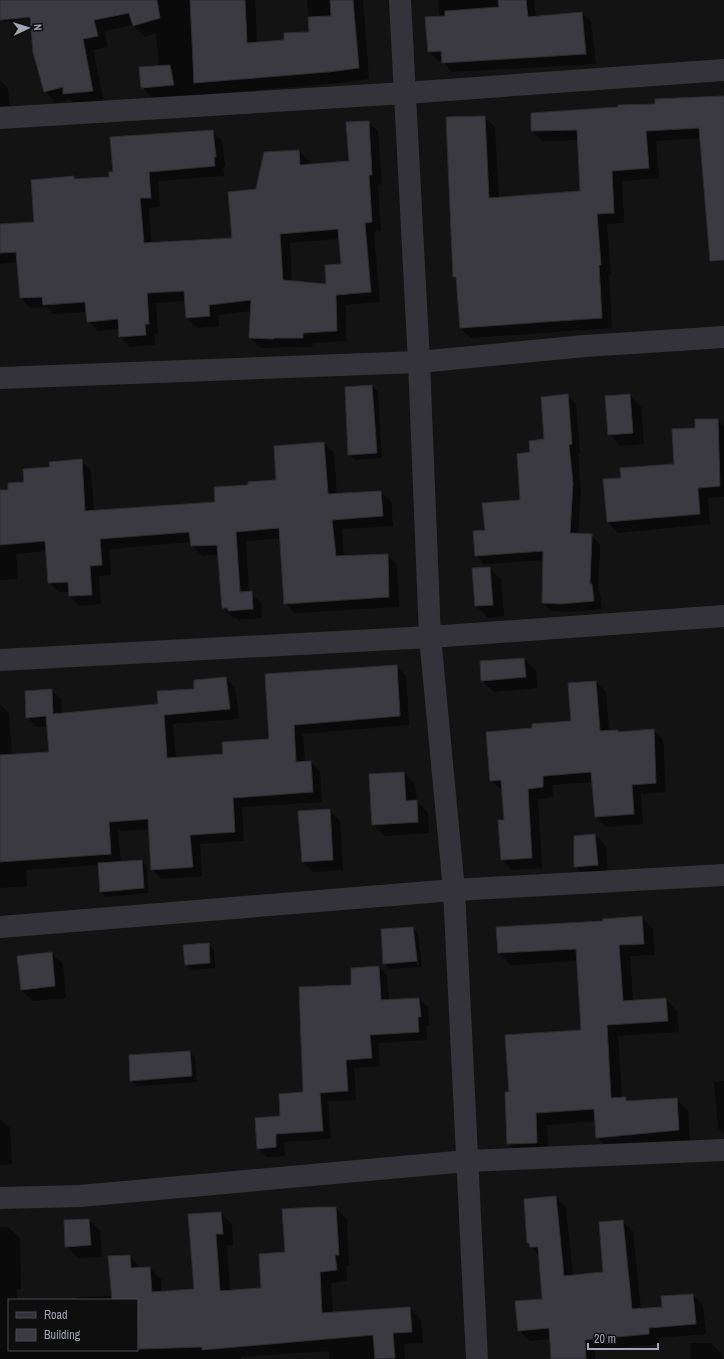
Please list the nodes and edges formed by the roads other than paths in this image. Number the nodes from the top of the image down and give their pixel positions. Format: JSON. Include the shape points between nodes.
{"nodes":[{"id":1,"x":400,"y":0,"type":"edge"},
{"id":2,"x":724,"y":70,"type":"edge"},
{"id":3,"x":405,"y":93,"type":"junction"},
{"id":4,"x":0,"y":118,"type":"edge"},
{"id":5,"x":724,"y":337,"type":"edge"},
{"id":6,"x":419,"y":362,"type":"junction"},
{"id":7,"x":0,"y":378,"type":"edge"},
{"id":8,"x":724,"y":616,"type":"edge"},
{"id":9,"x":430,"y":637,"type":"junction"},
{"id":10,"x":0,"y":660,"type":"edge"},
{"id":11,"x":724,"y":875,"type":"edge"},
{"id":12,"x":454,"y":890,"type":"junction"},
{"id":13,"x":0,"y":927,"type":"edge"},
{"id":14,"x":724,"y":1150,"type":"edge"},
{"id":15,"x":468,"y":1161,"type":"junction"},
{"id":16,"x":0,"y":1198,"type":"edge"},
{"id":17,"x":477,"y":1359,"type":"edge"}],
"edges":[{"from":1,"to":3,"type":"street"},
{"from":2,"to":3,"type":"street"},
{"from":3,"to":4,"type":"street"},
{"from":3,"to":6,"type":"street"},
{"from":5,"to":6,"type":"street","via":[[585,346]]},
{"from":6,"to":7,"type":"street"},
{"from":6,"to":9,"type":"street"},
{"from":8,"to":9,"type":"street"},
{"from":9,"to":10,"type":"street"},
{"from":9,"to":12,"type":"street"},
{"from":11,"to":12,"type":"street"},
{"from":12,"to":13,"type":"street"},
{"from":12,"to":15,"type":"street"},
{"from":14,"to":15,"type":"street"},
{"from":15,"to":16,"type":"street","via":[[80,1196]]},
{"from":15,"to":17,"type":"street"}]}
